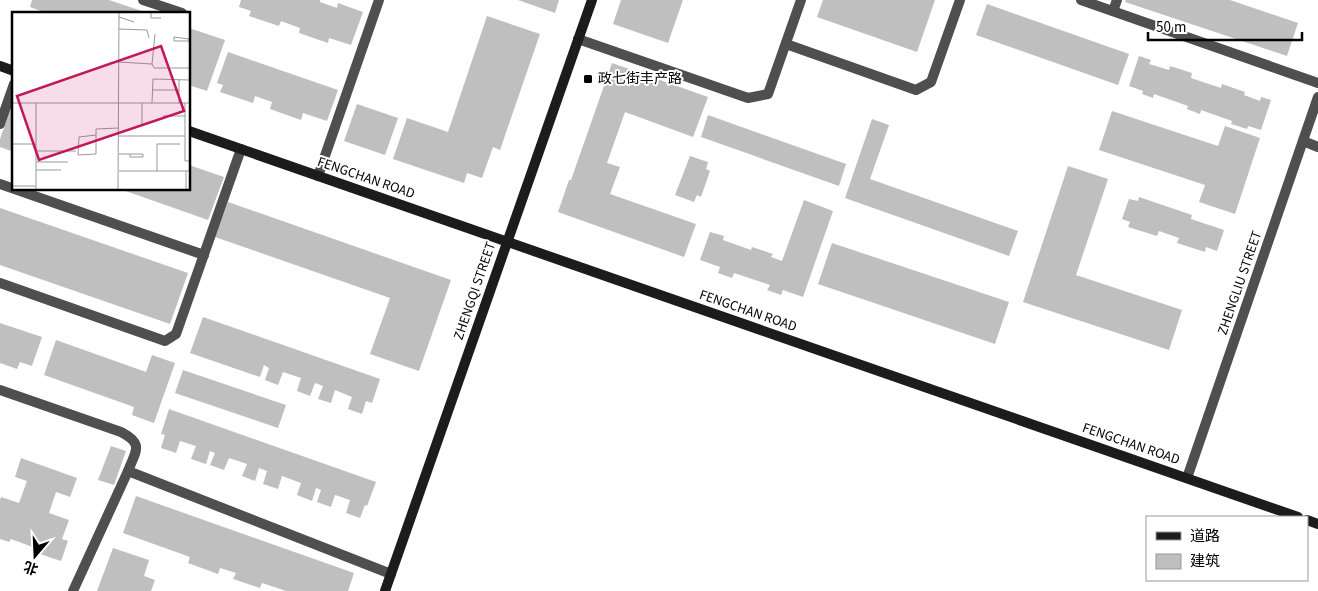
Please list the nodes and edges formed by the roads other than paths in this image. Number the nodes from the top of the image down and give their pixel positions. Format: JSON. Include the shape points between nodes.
{"nodes":[{"id":1,"x":143,"y":0,"type":"edge"},
{"id":2,"x":379,"y":0,"type":"edge"},
{"id":3,"x":592,"y":0,"type":"edge"},
{"id":4,"x":802,"y":0,"type":"edge"},
{"id":5,"x":960,"y":0,"type":"edge"},
{"id":6,"x":1081,"y":0,"type":"edge"},
{"id":7,"x":1118,"y":0,"type":"edge"},
{"id":8,"x":1114,"y":11,"type":"junction"},
{"id":9,"x":179,"y":12,"type":"edge"},
{"id":10,"x":578,"y":39,"type":"junction"},
{"id":11,"x":786,"y":44,"type":"junction"},
{"id":12,"x":0,"y":66,"type":"edge"},
{"id":13,"x":12,"y":70,"type":"edge"},
{"id":14,"x":1318,"y":83,"type":"edge"},
{"id":15,"x":12,"y":90,"type":"edge"},
{"id":16,"x":1318,"y":97,"type":"edge"},
{"id":17,"x":0,"y":124,"type":"edge"},
{"id":18,"x":190,"y":131,"type":"edge"},
{"id":19,"x":1303,"y":141,"type":"junction"},
{"id":20,"x":1318,"y":147,"type":"edge"},
{"id":21,"x":241,"y":149,"type":"junction"},
{"id":22,"x":318,"y":176,"type":"junction"},
{"id":23,"x":0,"y":184,"type":"edge"},
{"id":24,"x":12,"y":188,"type":"edge"},
{"id":25,"x":17,"y":190,"type":"edge"},
{"id":26,"x":508,"y":241,"type":"junction"},
{"id":27,"x":204,"y":255,"type":"junction"},
{"id":28,"x":0,"y":283,"type":"edge"},
{"id":29,"x":0,"y":390,"type":"edge"},
{"id":30,"x":128,"y":471,"type":"junction"},
{"id":31,"x":1187,"y":478,"type":"junction"},
{"id":32,"x":1295,"y":516,"type":"edge"},
{"id":33,"x":391,"y":574,"type":"junction"},
{"id":34,"x":73,"y":591,"type":"edge"},
{"id":35,"x":385,"y":591,"type":"edge"}],
"edges":[{"from":1,"to":9,"type":"street"},
{"from":2,"to":22,"type":"street"},
{"from":3,"to":10,"type":"street","name":"ZHENGQI STREET"},
{"from":4,"to":11,"type":"street"},
{"from":5,"to":11,"type":"street","via":[[931,82],[916,90]]},
{"from":6,"to":8,"type":"street"},
{"from":7,"to":8,"type":"street"},
{"from":8,"to":14,"type":"street"},
{"from":10,"to":11,"type":"street","via":[[748,98],[768,94]]},
{"from":10,"to":26,"type":"street","name":"ZHENGQI STREET"},
{"from":12,"to":13,"type":"street"},
{"from":15,"to":17,"type":"street"},
{"from":16,"to":19,"type":"street","name":"ZHENGLIU STREET"},
{"from":18,"to":21,"type":"street","name":"FENGCHAN ROAD"},
{"from":19,"to":20,"type":"street"},
{"from":19,"to":31,"type":"street","name":"ZHENGLIU STREET"},
{"from":21,"to":22,"type":"street","name":"FENGCHAN ROAD"},
{"from":21,"to":27,"type":"street"},
{"from":22,"to":26,"type":"street","name":"FENGCHAN ROAD"},
{"from":23,"to":24,"type":"street"},
{"from":25,"to":27,"type":"street"},
{"from":26,"to":31,"type":"street","name":"FENGCHAN ROAD"},
{"from":26,"to":33,"type":"street","name":"ZHENGQI STREET"},
{"from":27,"to":28,"type":"street","via":[[176,334],[165,341]]},
{"from":29,"to":30,"type":"street","via":[[131,437],[136,442],[136,450]]},
{"from":30,"to":33,"type":"street"},
{"from":30,"to":34,"type":"street"},
{"from":31,"to":32,"type":"street","name":"FENGCHAN ROAD"},
{"from":33,"to":35,"type":"street","name":"ZHENGQI STREET"}]}
